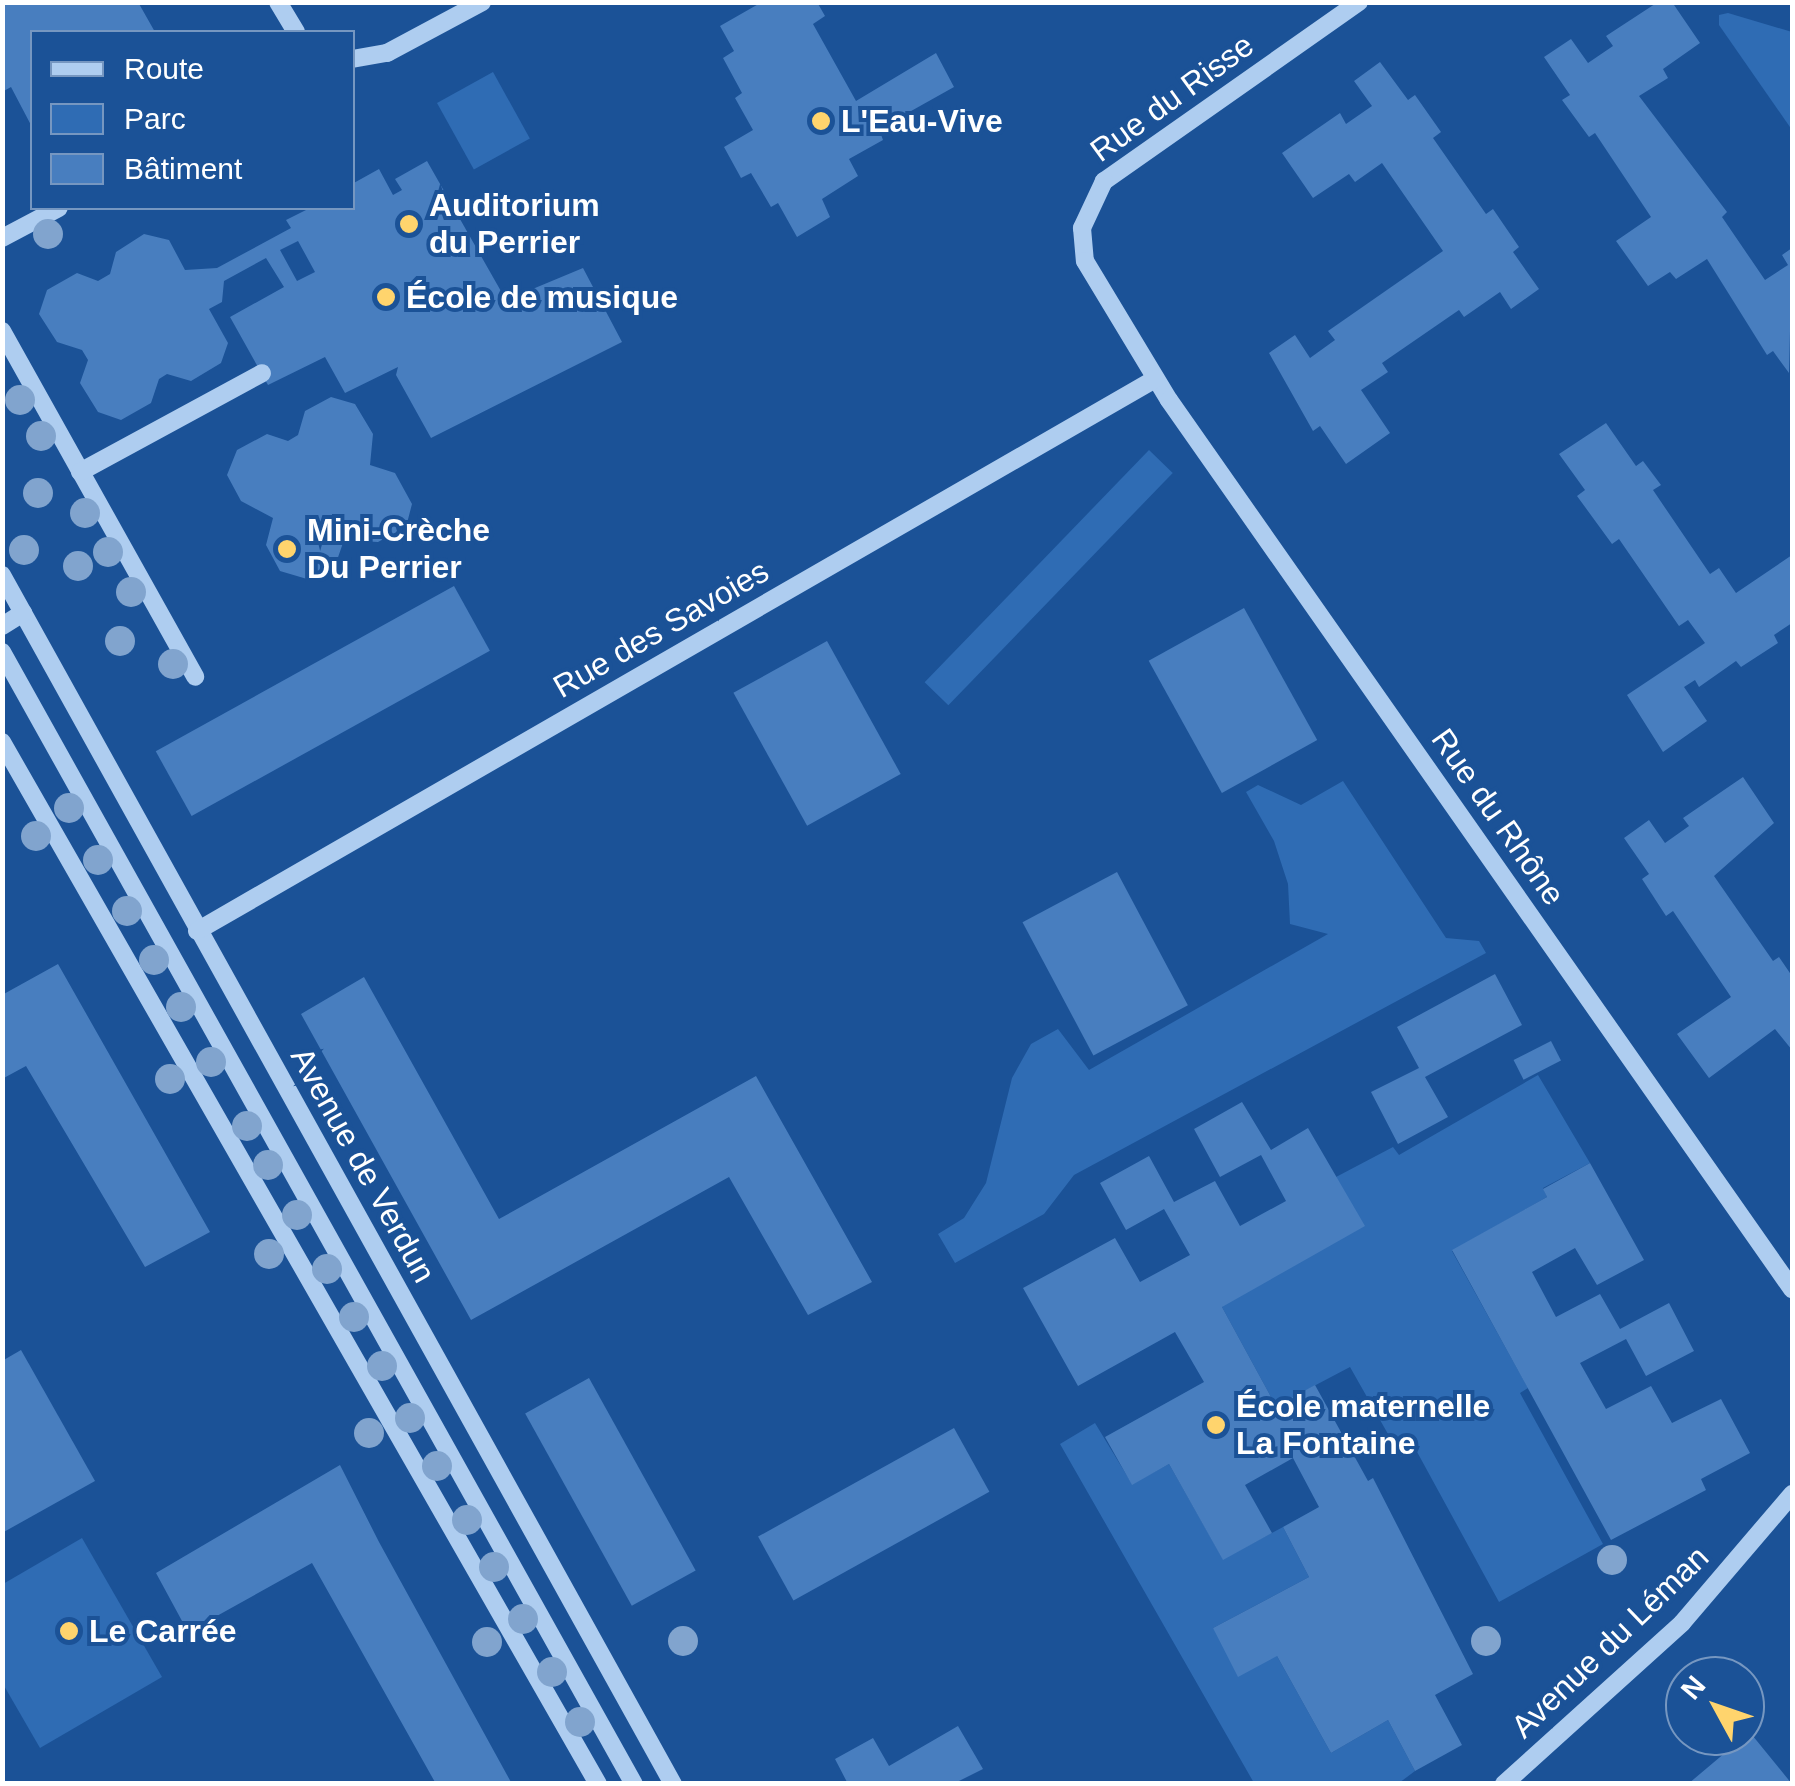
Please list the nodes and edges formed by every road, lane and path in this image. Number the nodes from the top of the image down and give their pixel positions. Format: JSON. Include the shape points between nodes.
{"nodes":[{"id":1,"x":278,"y":2,"type":"edge"},
{"id":2,"x":482,"y":2,"type":"edge"},
{"id":3,"x":1359,"y":2,"type":"edge"},
{"id":4,"x":295,"y":30,"type":"edge"},
{"id":5,"x":355,"y":59,"type":"edge"},
{"id":6,"x":55,"y":210,"type":"edge"},
{"id":7,"x":2,"y":238,"type":"edge"},
{"id":8,"x":2,"y":332,"type":"edge"},
{"id":9,"x":262,"y":373,"type":"dead end"},
{"id":10,"x":1155,"y":379,"type":"junction"},
{"id":11,"x":80,"y":472,"type":"junction"},
{"id":12,"x":2,"y":575,"type":"edge"},
{"id":13,"x":23,"y":613,"type":"junction"},
{"id":14,"x":2,"y":626,"type":"edge"},
{"id":15,"x":2,"y":652,"type":"edge"},
{"id":16,"x":195,"y":678,"type":"dead end"},
{"id":17,"x":2,"y":742,"type":"edge"},
{"id":18,"x":197,"y":930,"type":"junction"},
{"id":19,"x":1792,"y":1289,"type":"edge"},
{"id":20,"x":1792,"y":1494,"type":"edge"},
{"id":21,"x":598,"y":1784,"type":"edge"},
{"id":22,"x":634,"y":1784,"type":"edge"},
{"id":23,"x":673,"y":1784,"type":"edge"},
{"id":24,"x":1504,"y":1784,"type":"edge"}],
"edges":[{"from":1,"to":4,"type":"street"},
{"from":2,"to":5,"type":"street","via":[[386,54]]},
{"from":3,"to":10,"type":"street","name":"Rue du Risse","via":[[1115,172],[1095,194],[1082,228],[1085,261]]},
{"from":6,"to":7,"type":"street"},
{"from":8,"to":11,"type":"street"},
{"from":9,"to":11,"type":"street"},
{"from":10,"to":18,"type":"street","name":"Rue des Savoies"},
{"from":10,"to":19,"type":"street","name":"Rue du Rhône"},
{"from":11,"to":16,"type":"street"},
{"from":12,"to":13,"type":"street","name":"Avenue de Verdun"},
{"from":13,"to":14,"type":"street"},
{"from":13,"to":18,"type":"street","name":"Avenue de Verdun"},
{"from":15,"to":22,"type":"street","name":"Avenue de Verdun"},
{"from":17,"to":21,"type":"street"},
{"from":18,"to":23,"type":"street","name":"Avenue de Verdun"},
{"from":20,"to":24,"type":"street","name":"Avenue du Léman","via":[[1682,1623]]}]}
